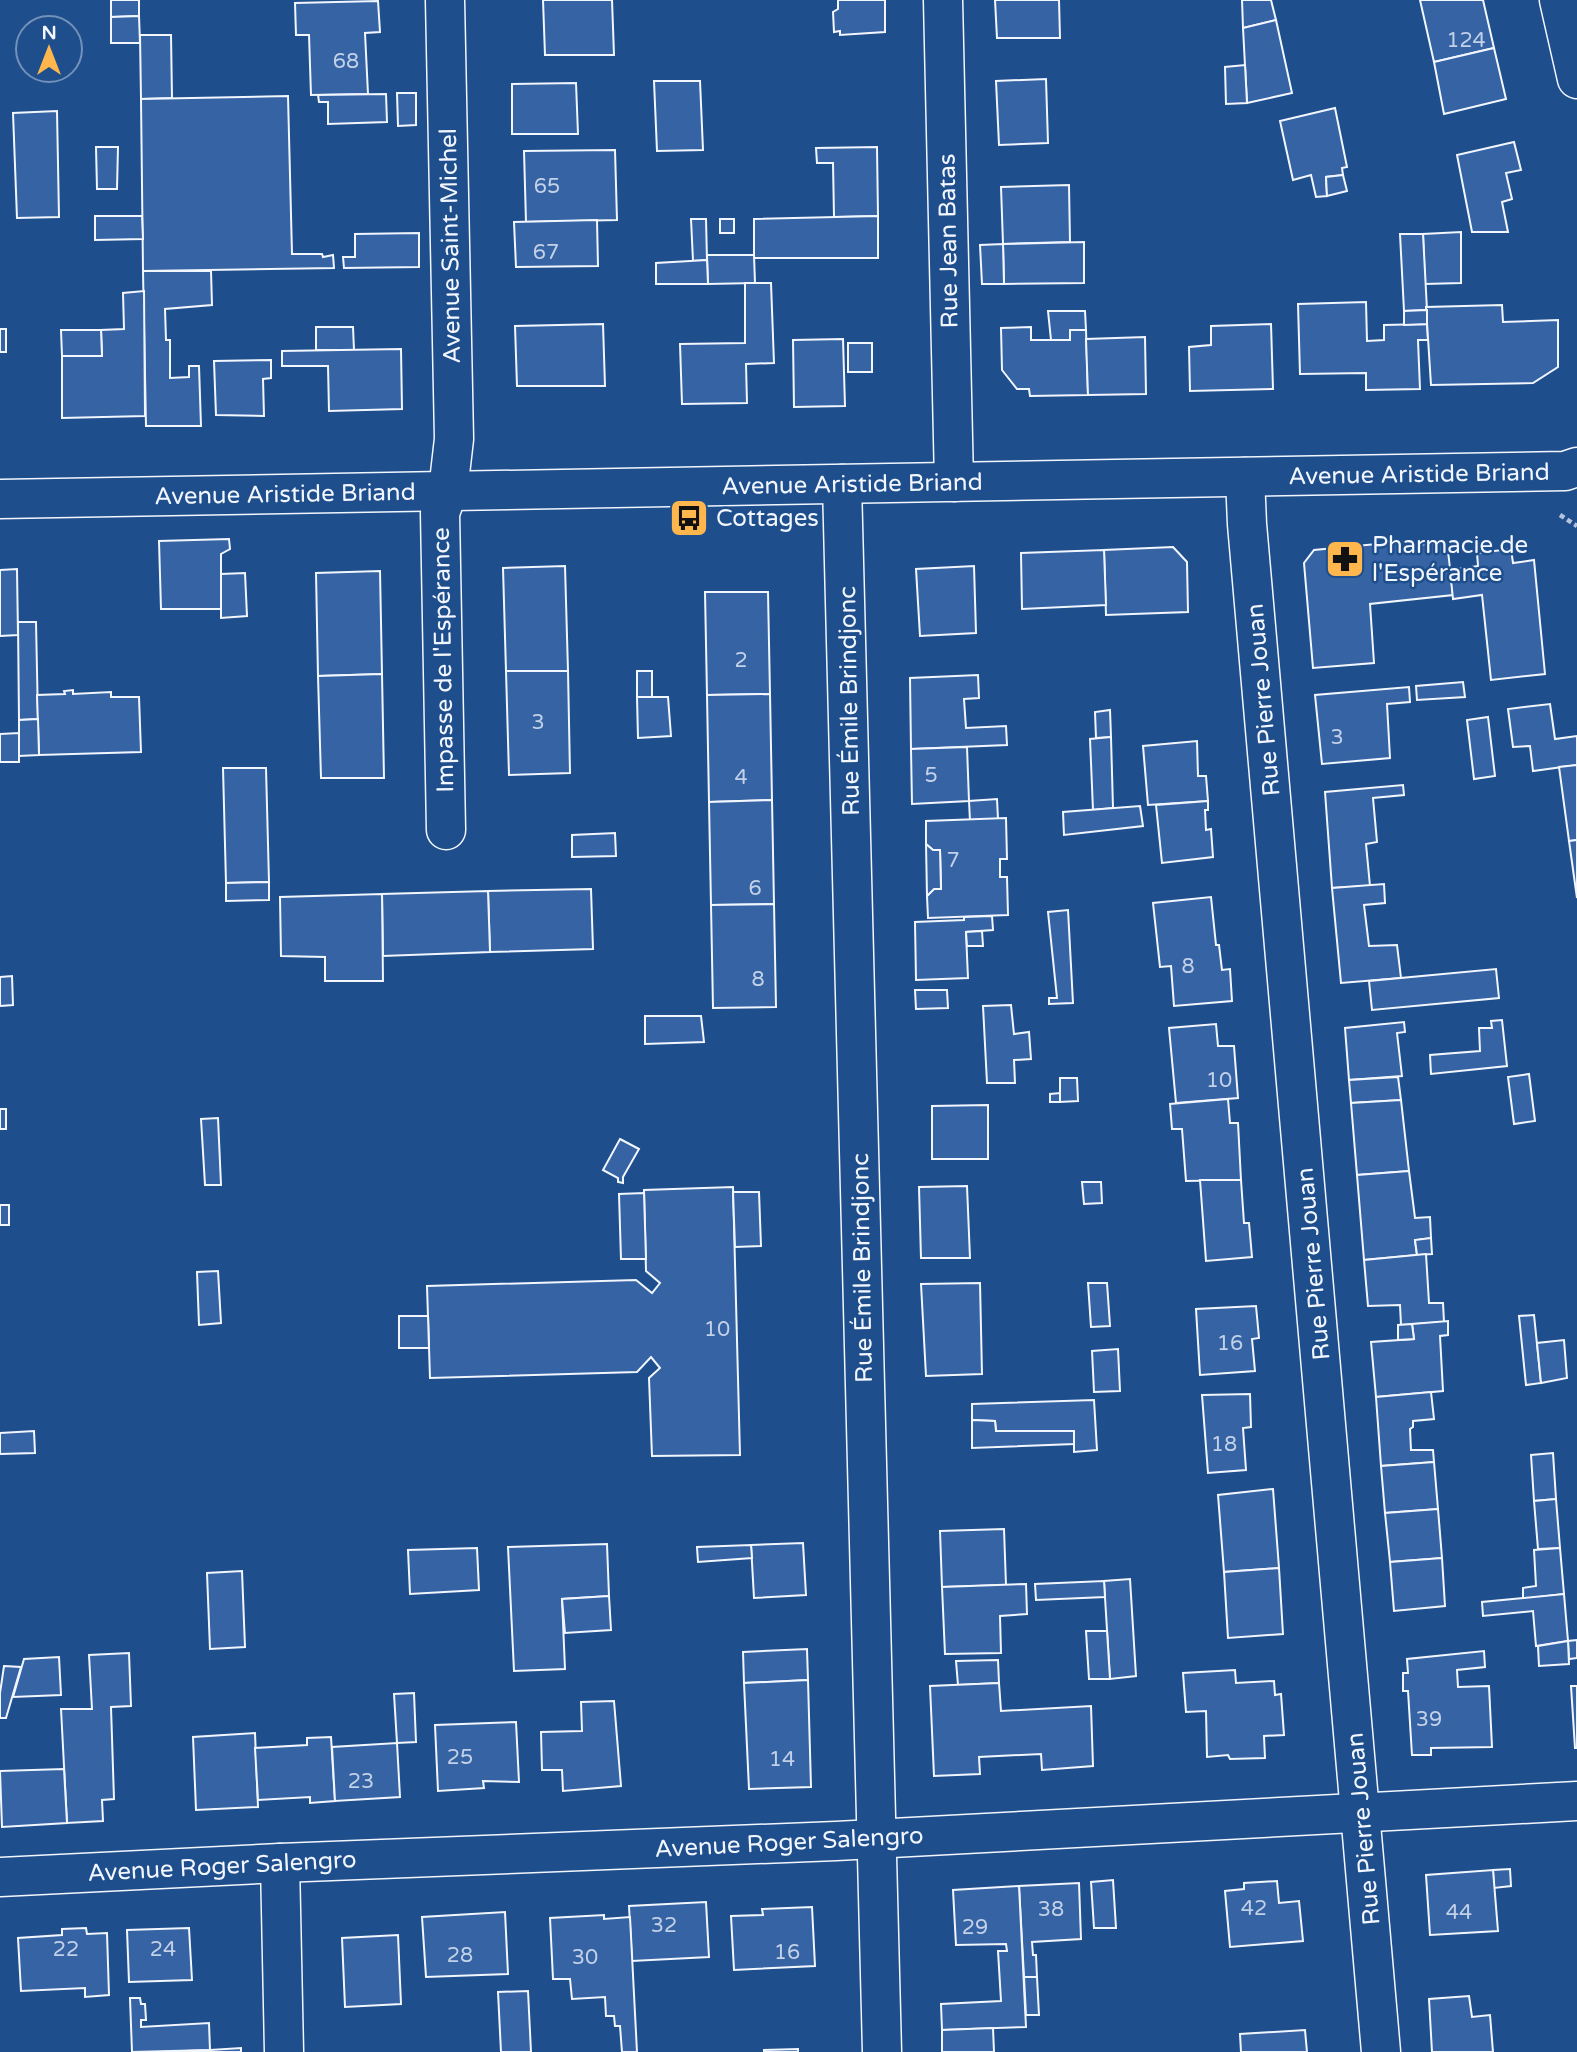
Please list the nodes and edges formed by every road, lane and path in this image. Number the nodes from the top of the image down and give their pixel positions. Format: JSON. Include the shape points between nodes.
{"nodes":[{"id":1,"x":445,"y":0,"type":"edge"},
{"id":2,"x":943,"y":0,"type":"edge"},
{"id":3,"x":1559,"y":0,"type":"edge"},
{"id":4,"x":1577,"y":79,"type":"edge"},
{"id":5,"x":1577,"y":467,"type":"edge"},
{"id":6,"x":1245,"y":477,"type":"junction"},
{"id":7,"x":954,"y":482,"type":"junction"},
{"id":8,"x":842,"y":484,"type":"junction"},
{"id":9,"x":448,"y":491,"type":"junction"},
{"id":10,"x":0,"y":499,"type":"edge"},
{"id":11,"x":446,"y":830,"type":"dead end"},
{"id":12,"x":1577,"y":1801,"type":"edge"},
{"id":13,"x":1362,"y":1812,"type":"junction"},
{"id":14,"x":877,"y":1838,"type":"junction"},
{"id":15,"x":280,"y":1863,"type":"junction"},
{"id":16,"x":0,"y":1877,"type":"edge"},
{"id":17,"x":284,"y":2052,"type":"edge"},
{"id":18,"x":882,"y":2052,"type":"edge"},
{"id":19,"x":1381,"y":2052,"type":"edge"}],
"edges":[{"from":1,"to":9,"type":"street","name":"Avenue Saint-Michel","via":[[454,439]]},
{"from":2,"to":7,"type":"street","name":"Rue Jean Batas"},
{"from":3,"to":4,"type":"street"},
{"from":5,"to":6,"type":"street","name":"Avenue Aristide Briand","via":[[1565,471]]},
{"from":6,"to":7,"type":"street","name":"Avenue Aristide Briand"},
{"from":6,"to":13,"type":"street","name":"Rue Pierre Jouan"},
{"from":7,"to":8,"type":"street","name":"Avenue Aristide Briand"},
{"from":8,"to":9,"type":"street","name":"Avenue Aristide Briand"},
{"from":8,"to":14,"type":"street","name":"Rue Émile Brindjonc"},
{"from":9,"to":10,"type":"street","name":"Avenue Aristide Briand"},
{"from":9,"to":11,"type":"street","name":"Impasse de l'Espérance","via":[[440,513]]},
{"from":12,"to":13,"type":"street","name":"Avenue Roger Salengro"},
{"from":13,"to":14,"type":"street","name":"Avenue Roger Salengro"},
{"from":13,"to":19,"type":"street","name":"Rue Pierre Jouan"},
{"from":14,"to":15,"type":"street","name":"Avenue Roger Salengro"},
{"from":14,"to":18,"type":"street","name":"Rue Émile Brindjonc"},
{"from":15,"to":16,"type":"street","name":"Avenue Roger Salengro"},
{"from":15,"to":17,"type":"street"}]}
